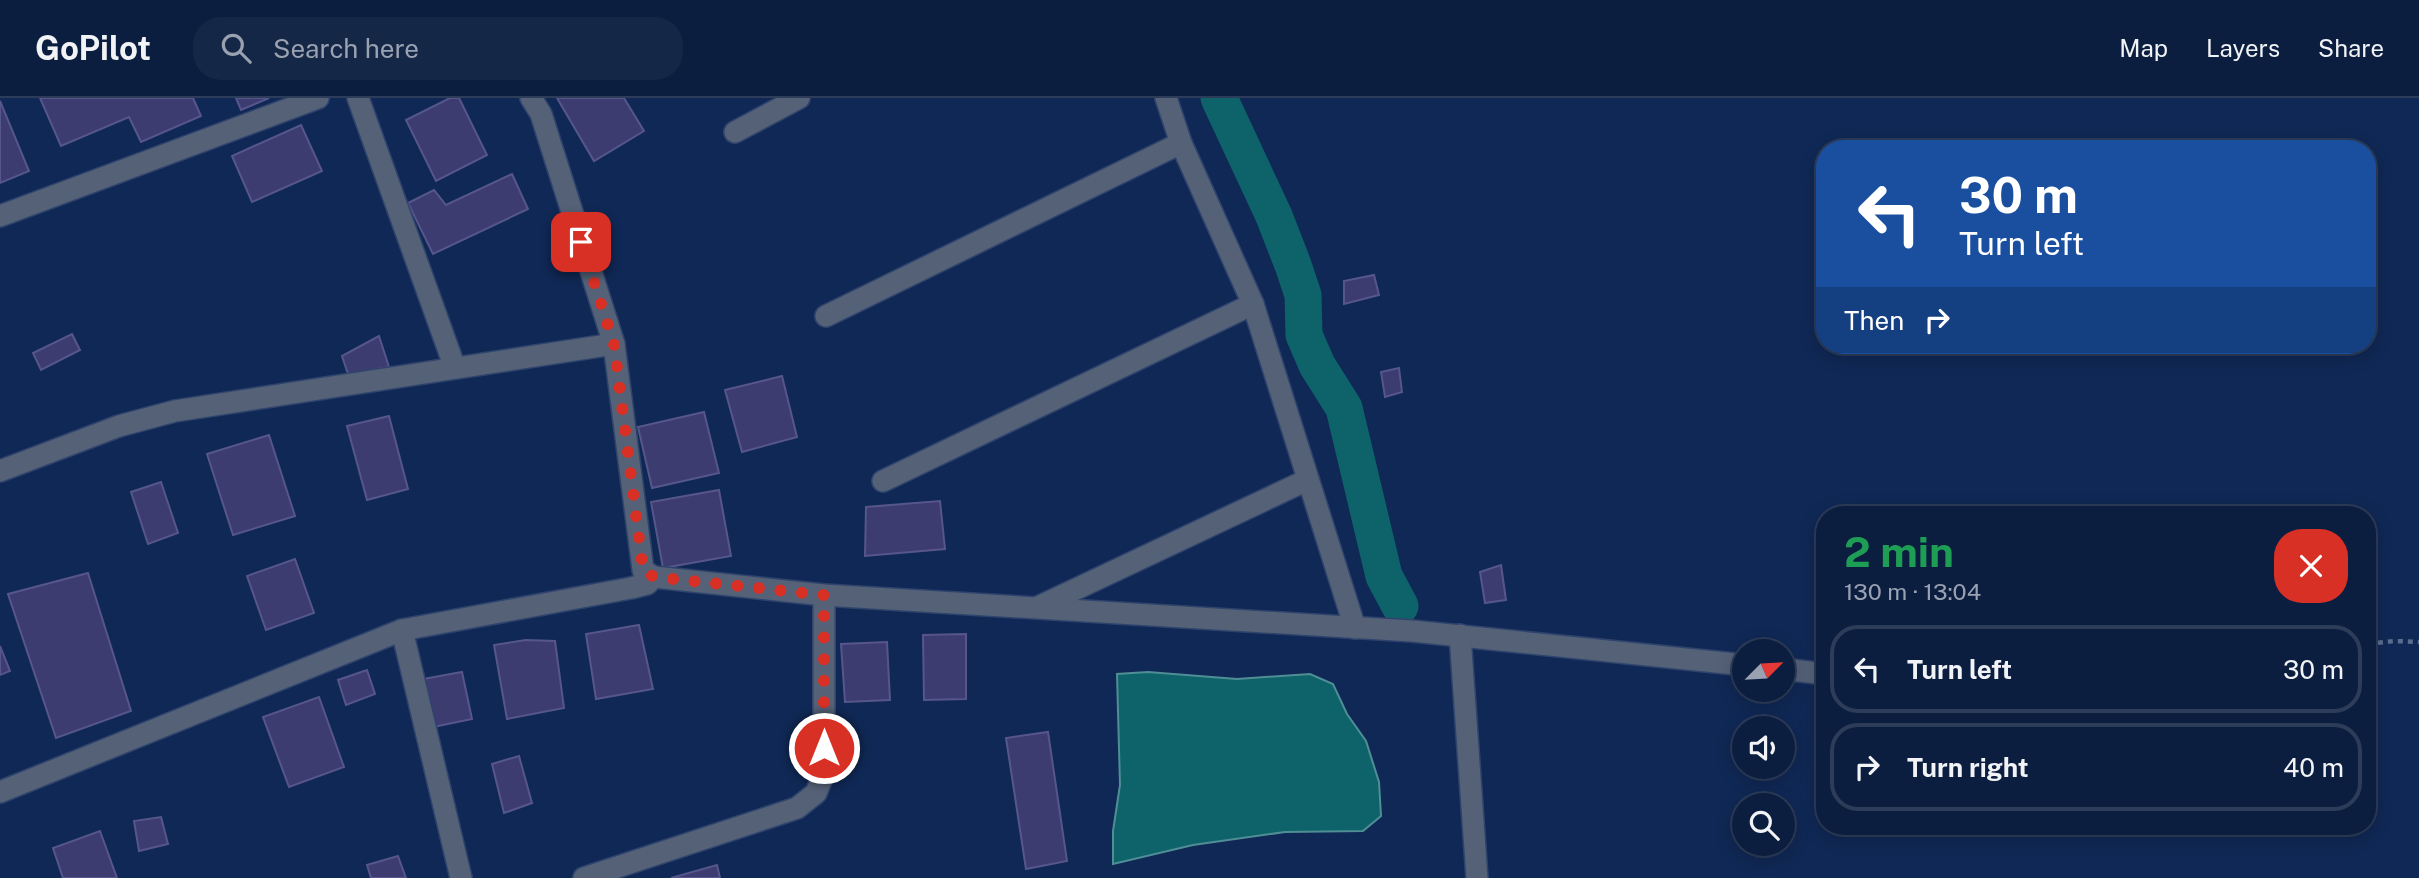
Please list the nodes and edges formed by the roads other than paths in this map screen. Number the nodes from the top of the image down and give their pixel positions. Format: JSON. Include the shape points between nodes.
{"nodes":[{"id":1,"x":318,"y":98,"type":"edge"},
{"id":2,"x":358,"y":98,"type":"edge"},
{"id":3,"x":531,"y":98,"type":"edge"},
{"id":4,"x":799,"y":98,"type":"edge"},
{"id":5,"x":1166,"y":98,"type":"edge"},
{"id":6,"x":735,"y":132,"type":"dead end"},
{"id":7,"x":1181,"y":143,"type":"junction"},
{"id":8,"x":0,"y":216,"type":"edge"},
{"id":9,"x":1253,"y":304,"type":"junction"},
{"id":10,"x":826,"y":316,"type":"dead end"},
{"id":11,"x":614,"y":344,"type":"junction"},
{"id":12,"x":455,"y":368,"type":"junction"},
{"id":13,"x":0,"y":471,"type":"edge"},
{"id":14,"x":1307,"y":480,"type":"junction"},
{"id":15,"x":883,"y":481,"type":"dead end"},
{"id":16,"x":654,"y":577,"type":"junction"},
{"id":17,"x":824,"y":595,"type":"junction"},
{"id":18,"x":1036,"y":608,"type":"junction"},
{"id":19,"x":1355,"y":628,"type":"junction"},
{"id":20,"x":402,"y":630,"type":"junction"},
{"id":21,"x":1460,"y":635,"type":"junction"},
{"id":22,"x":1732,"y":664,"type":"edge"},
{"id":23,"x":1796,"y":671,"type":"edge"},
{"id":24,"x":1816,"y":673,"type":"edge"},
{"id":25,"x":0,"y":792,"type":"edge"},
{"id":26,"x":461,"y":878,"type":"edge"},
{"id":27,"x":584,"y":878,"type":"edge"},
{"id":28,"x":1477,"y":878,"type":"edge"}],
"edges":[{"from":1,"to":8,"type":"street"},
{"from":2,"to":12,"type":"street"},
{"from":3,"to":11,"type":"street","via":[[541,114]]},
{"from":4,"to":6,"type":"street"},
{"from":5,"to":7,"type":"street"},
{"from":7,"to":9,"type":"street"},
{"from":7,"to":10,"type":"street"},
{"from":9,"to":14,"type":"street"},
{"from":9,"to":15,"type":"street"},
{"from":11,"to":12,"type":"street"},
{"from":11,"to":16,"type":"street","via":[[643,570]]},
{"from":12,"to":13,"type":"street","via":[[175,411],[119,426]]},
{"from":14,"to":18,"type":"street"},
{"from":14,"to":19,"type":"street"},
{"from":16,"to":17,"type":"street"},
{"from":16,"to":20,"type":"street","via":[[631,588]]},
{"from":17,"to":18,"type":"street"},
{"from":17,"to":27,"type":"street","via":[[824,773],[816,793],[797,808]]},
{"from":18,"to":19,"type":"street"},
{"from":19,"to":21,"type":"street"},
{"from":20,"to":25,"type":"street"},
{"from":20,"to":26,"type":"street"},
{"from":21,"to":22,"type":"street"},
{"from":21,"to":28,"type":"street"},
{"from":23,"to":24,"type":"street"}]}
